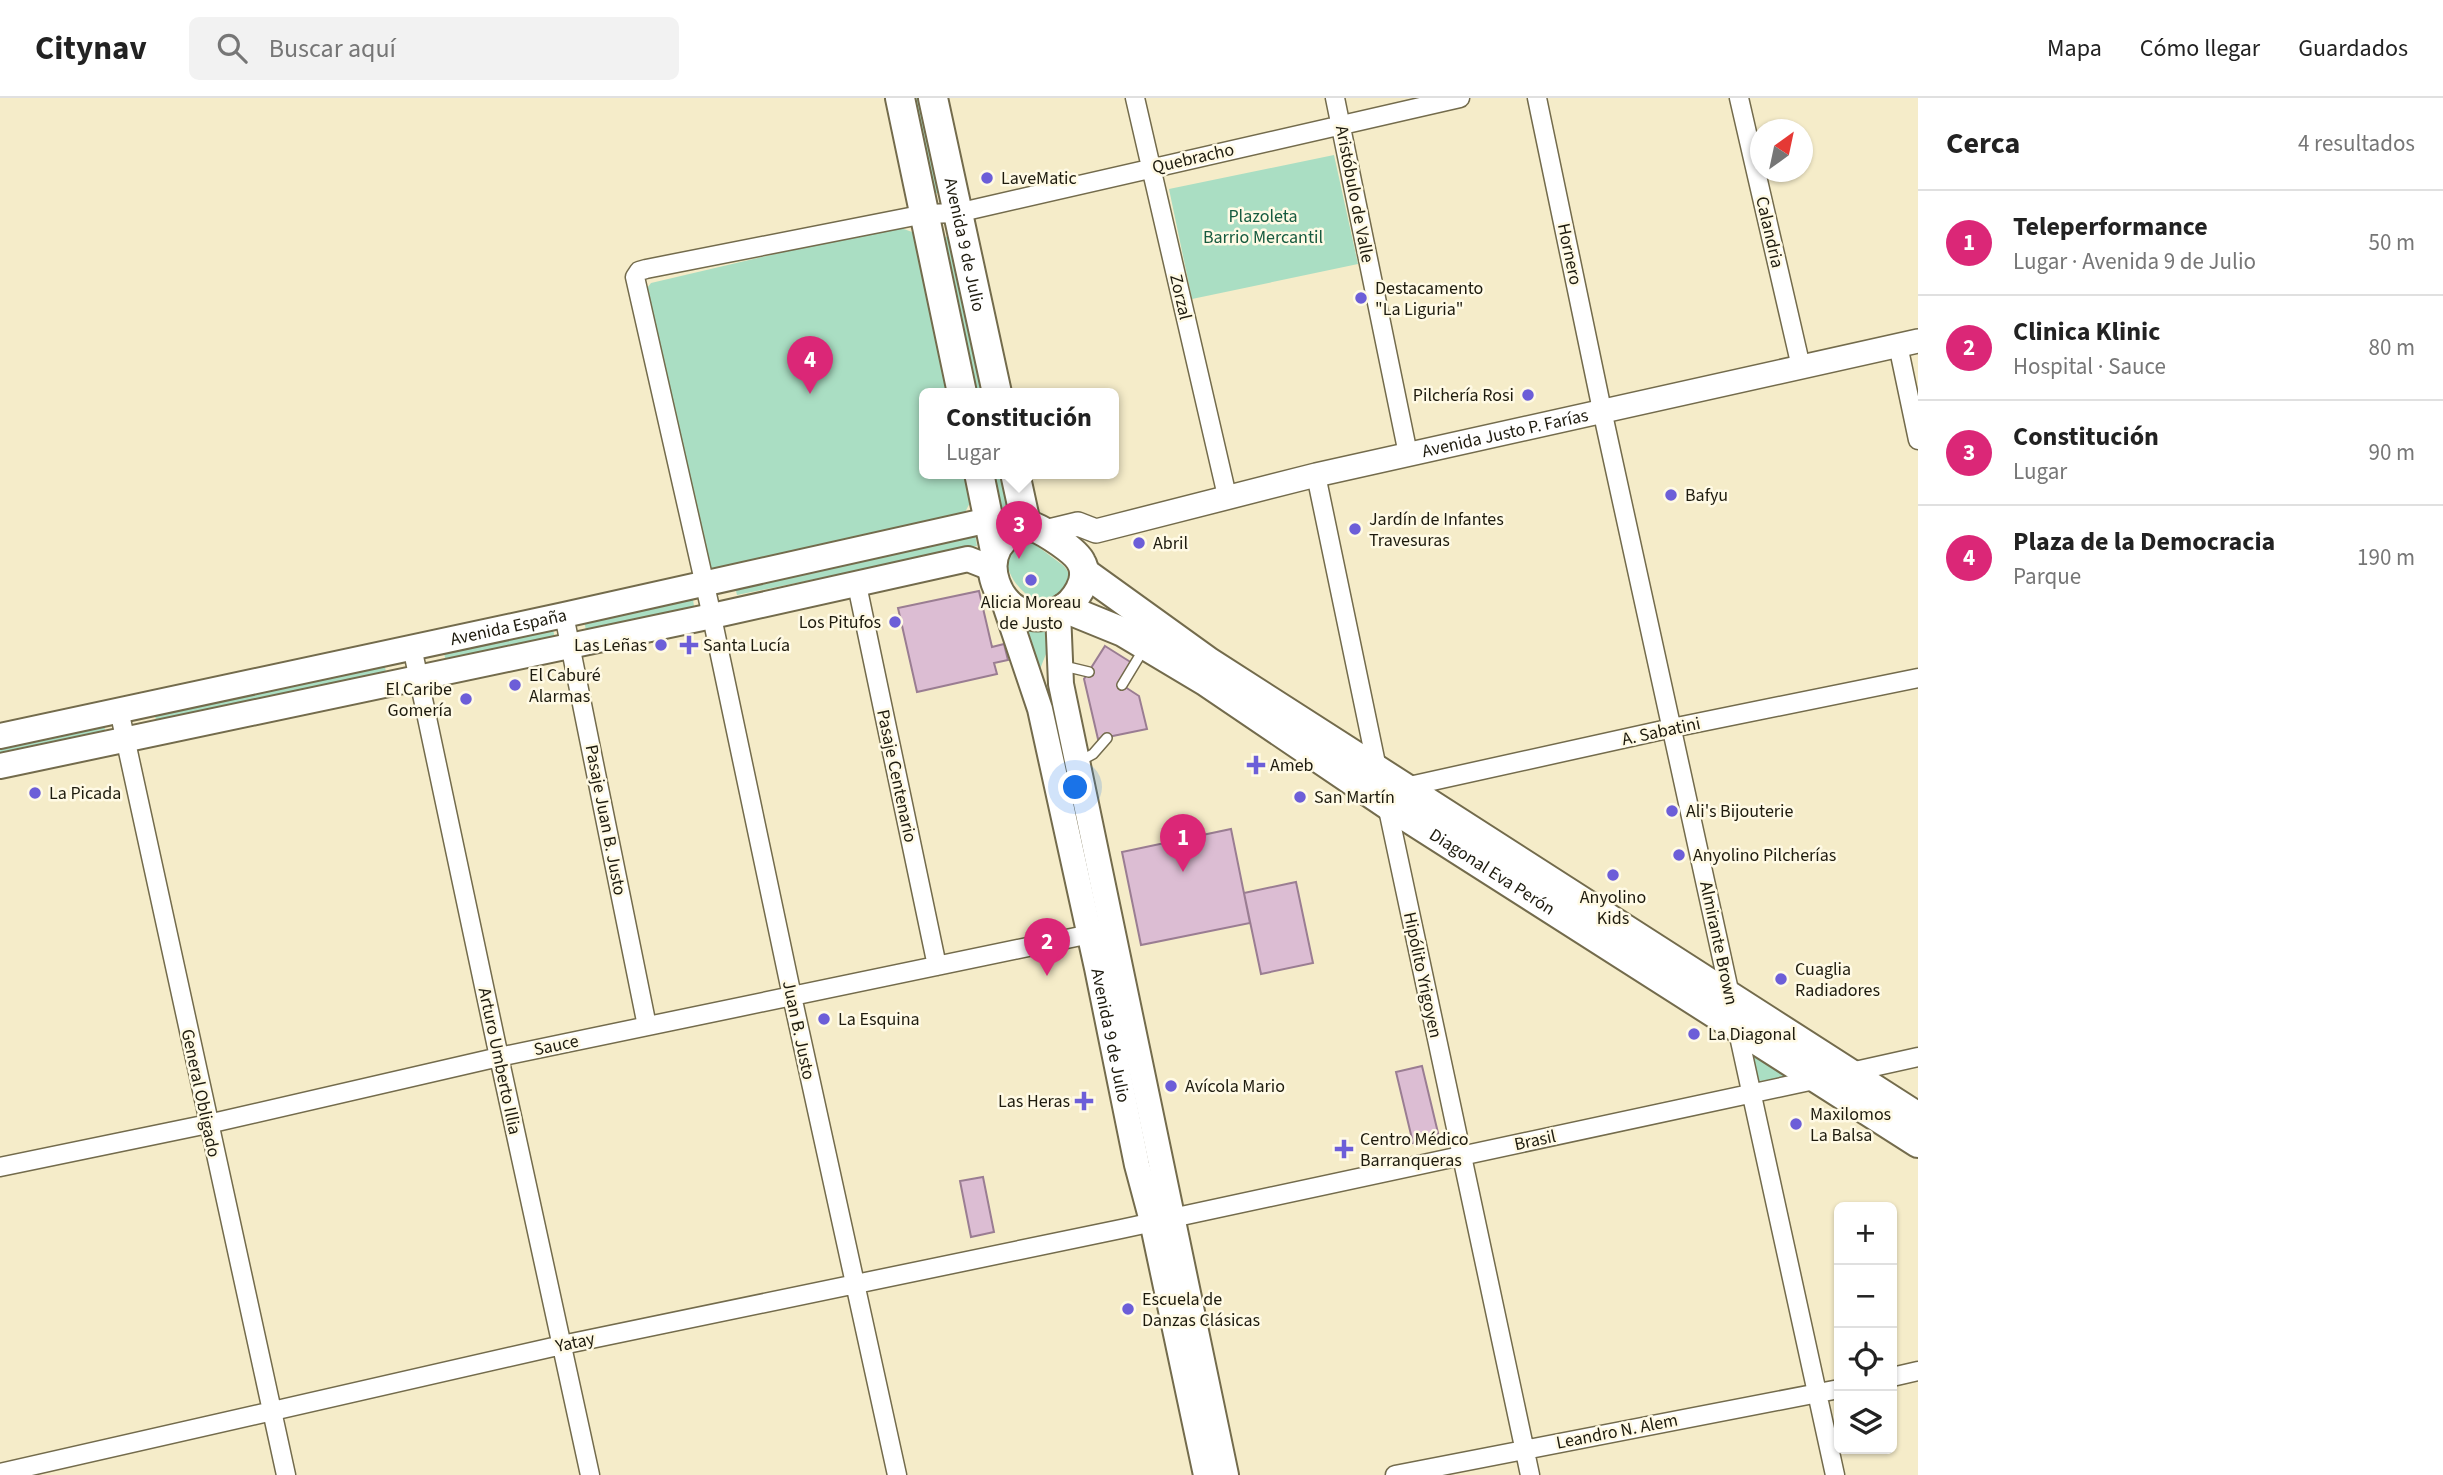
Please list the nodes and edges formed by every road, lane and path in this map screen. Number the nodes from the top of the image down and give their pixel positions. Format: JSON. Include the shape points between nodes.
{"nodes":[{"id":1,"x":900,"y":98,"type":"edge"},
{"id":2,"x":933,"y":98,"type":"edge"},
{"id":3,"x":1135,"y":98,"type":"edge"},
{"id":4,"x":1335,"y":98,"type":"edge"},
{"id":5,"x":1460,"y":98,"type":"edge"},
{"id":6,"x":1537,"y":98,"type":"edge"},
{"id":7,"x":1739,"y":98,"type":"edge"},
{"id":8,"x":1341,"y":124,"type":"junction"},
{"id":9,"x":1150,"y":168,"type":"junction"},
{"id":10,"x":957,"y":213,"type":"junction"},
{"id":11,"x":925,"y":214,"type":"junction"},
{"id":12,"x":1908,"y":343,"type":"edge"},
{"id":13,"x":1801,"y":367,"type":"junction"},
{"id":14,"x":961,"y":388,"type":"edge"},
{"id":15,"x":996,"y":388,"type":"edge"},
{"id":16,"x":1602,"y":410,"type":"junction"},
{"id":17,"x":1918,"y":440,"type":"edge"},
{"id":18,"x":1408,"y":454,"type":"junction"},
{"id":19,"x":1316,"y":475,"type":"junction"},
{"id":20,"x":980,"y":479,"type":"edge"},
{"id":21,"x":1015,"y":479,"type":"edge"},
{"id":22,"x":1227,"y":496,"type":"junction"},
{"id":23,"x":989,"y":520,"type":"junction"},
{"id":24,"x":1096,"y":531,"type":"junction"},
{"id":25,"x":1014,"y":542,"type":"junction"},
{"id":26,"x":1082,"y":566,"type":"junction"},
{"id":27,"x":704,"y":584,"type":"junction"},
{"id":28,"x":857,"y":585,"type":"junction"},
{"id":29,"x":1003,"y":598,"type":"junction"},
{"id":30,"x":1061,"y":610,"type":"junction"},
{"id":31,"x":564,"y":615,"type":"junction"},
{"id":32,"x":712,"y":616,"type":"junction"},
{"id":33,"x":571,"y":646,"type":"junction"},
{"id":34,"x":1146,"y":646,"type":"junction"},
{"id":35,"x":412,"y":647,"type":"junction"},
{"id":36,"x":1059,"y":665,"type":"junction"},
{"id":37,"x":1089,"y":672,"type":"dead end"},
{"id":38,"x":1918,"y":678,"type":"edge"},
{"id":39,"x":418,"y":679,"type":"junction"},
{"id":40,"x":1122,"y":685,"type":"dead end"},
{"id":41,"x":119,"y":710,"type":"junction"},
{"id":42,"x":1672,"y":728,"type":"junction"},
{"id":43,"x":0,"y":736,"type":"edge"},
{"id":44,"x":1107,"y":737,"type":"dead end"},
{"id":45,"x":125,"y":740,"type":"junction"},
{"id":46,"x":1078,"y":762,"type":"junction"},
{"id":47,"x":0,"y":766,"type":"edge"},
{"id":48,"x":1377,"y":770,"type":"junction"},
{"id":49,"x":1396,"y":796,"type":"junction"},
{"id":50,"x":1113,"y":929,"type":"junction"},
{"id":51,"x":1088,"y":934,"type":"junction"},
{"id":52,"x":937,"y":966,"type":"junction"},
{"id":53,"x":792,"y":996,"type":"junction"},
{"id":54,"x":1731,"y":998,"type":"junction"},
{"id":55,"x":648,"y":1026,"type":"junction"},
{"id":56,"x":1736,"y":1026,"type":"junction"},
{"id":57,"x":1918,"y":1057,"type":"edge"},
{"id":58,"x":499,"y":1058,"type":"junction"},
{"id":59,"x":1847,"y":1072,"type":"junction"},
{"id":60,"x":1819,"y":1079,"type":"junction"},
{"id":61,"x":1752,"y":1094,"type":"junction"},
{"id":62,"x":1918,"y":1117,"type":"edge"},
{"id":63,"x":208,"y":1124,"type":"junction"},
{"id":64,"x":1918,"y":1143,"type":"edge"},
{"id":65,"x":1460,"y":1156,"type":"junction"},
{"id":66,"x":0,"y":1167,"type":"edge"},
{"id":67,"x":1162,"y":1219,"type":"junction"},
{"id":68,"x":855,"y":1283,"type":"junction"},
{"id":69,"x":562,"y":1345,"type":"junction"},
{"id":70,"x":1918,"y":1371,"type":"edge"},
{"id":71,"x":1897,"y":1376,"type":"edge"},
{"id":72,"x":1834,"y":1389,"type":"edge"},
{"id":73,"x":1817,"y":1394,"type":"junction"},
{"id":74,"x":271,"y":1412,"type":"junction"},
{"id":75,"x":1524,"y":1449,"type":"junction"},
{"id":76,"x":0,"y":1473,"type":"edge"},
{"id":77,"x":286,"y":1475,"type":"edge"},
{"id":78,"x":590,"y":1475,"type":"edge"},
{"id":79,"x":897,"y":1475,"type":"edge"},
{"id":80,"x":1206,"y":1475,"type":"edge"},
{"id":81,"x":1226,"y":1475,"type":"edge"},
{"id":82,"x":1395,"y":1475,"type":"edge"},
{"id":83,"x":1530,"y":1475,"type":"edge"},
{"id":84,"x":1835,"y":1475,"type":"edge"}],
"edges":[{"from":1,"to":11,"type":"main road","name":"Avenida 9 de Julio"},
{"from":2,"to":10,"type":"main road","name":"Avenida 9 de Julio"},
{"from":3,"to":9,"type":"street","name":"Zorzal"},
{"from":4,"to":8,"type":"street","name":"Aristóbulo de Valle"},
{"from":5,"to":8,"type":"street","name":"Quebracho"},
{"from":6,"to":16,"type":"street","name":"Hornero"},
{"from":7,"to":13,"type":"street","name":"Calandria"},
{"from":8,"to":9,"type":"street","name":"Quebracho"},
{"from":8,"to":18,"type":"street","name":"Aristóbulo de Valle"},
{"from":9,"to":10,"type":"street","name":"Quebracho"},
{"from":9,"to":22,"type":"street","name":"Zorzal"},
{"from":10,"to":11,"type":"street","name":"Quebracho"},
{"from":10,"to":15,"type":"main road","name":"Avenida 9 de Julio"},
{"from":11,"to":14,"type":"main road","name":"Avenida 9 de Julio"},
{"from":11,"to":27,"type":"street","name":"Quebracho","via":[[646,269],[635,277]]},
{"from":12,"to":13,"type":"street","name":"Avenida Justo P. Farías"},
{"from":12,"to":17,"type":"street"},
{"from":13,"to":16,"type":"street","name":"Avenida Justo P. Farías"},
{"from":16,"to":18,"type":"street","name":"Avenida Justo P. Farías"},
{"from":16,"to":42,"type":"street","name":"Almirante Brown"},
{"from":18,"to":19,"type":"street","name":"Avenida Justo P. Farías"},
{"from":19,"to":22,"type":"street","name":"Avenida Justo P. Farías"},
{"from":19,"to":48,"type":"street"},
{"from":20,"to":23,"type":"main road"},
{"from":21,"to":25,"type":"main road"},
{"from":22,"to":24,"type":"street","name":"Avenida Justo P. Farías"},
{"from":23,"to":25,"type":"main road"},
{"from":23,"to":27,"type":"main road","name":"Avenida España"},
{"from":24,"to":25,"type":"street","name":"Avenida Justo P. Farías","via":[[1077,524]]},
{"from":24,"to":26,"type":"street"},
{"from":25,"to":26,"type":"main road"},
{"from":25,"to":28,"type":"main road","name":"Avenida España","via":[[968,559]]},
{"from":25,"to":29,"type":"main road","via":[[995,584]]},
{"from":26,"to":30,"type":"main road","via":[[1080,590]]},
{"from":26,"to":48,"type":"main road","name":"Diagonal Eva Perón","via":[[1209,662]]},
{"from":27,"to":31,"type":"main road","name":"Avenida España"},
{"from":27,"to":32,"type":"street","name":"Juan B. Justo"},
{"from":28,"to":32,"type":"main road","name":"Avenida España"},
{"from":28,"to":52,"type":"street","name":"Pasaje Centenario"},
{"from":29,"to":30,"type":"main road","via":[[1028,615]]},
{"from":29,"to":51,"type":"main road","name":"Avenida 9 de Julio","via":[[1040,709]]},
{"from":30,"to":34,"type":"main road","name":"Diagonal Eva Perón","via":[[1123,632]]},
{"from":30,"to":36,"type":"main road","name":"Avenida 9 de Julio"},
{"from":31,"to":33,"type":"street","name":"Pasaje Juan B. Justo"},
{"from":31,"to":35,"type":"main road","name":"Avenida España"},
{"from":32,"to":33,"type":"main road","name":"Avenida España"},
{"from":32,"to":53,"type":"street","name":"Juan B. Justo"},
{"from":33,"to":39,"type":"main road","name":"Avenida España"},
{"from":33,"to":55,"type":"street","name":"Pasaje Juan B. Justo"},
{"from":34,"to":40,"type":"lane"},
{"from":34,"to":49,"type":"main road","name":"Diagonal Eva Perón"},
{"from":35,"to":39,"type":"street","name":"Arturo Umberto Illia"},
{"from":35,"to":41,"type":"main road","name":"Avenida España"},
{"from":36,"to":37,"type":"lane"},
{"from":36,"to":46,"type":"main road","name":"Avenida 9 de Julio"},
{"from":38,"to":42,"type":"street","name":"A. Sabatini"},
{"from":39,"to":45,"type":"main road","name":"Avenida España"},
{"from":39,"to":58,"type":"street","name":"Arturo Umberto Illia"},
{"from":41,"to":43,"type":"main road","name":"Avenida España"},
{"from":41,"to":45,"type":"street","name":"General Obligado"},
{"from":42,"to":49,"type":"street","name":"A. Sabatini"},
{"from":42,"to":54,"type":"street","name":"Almirante Brown"},
{"from":44,"to":46,"type":"lane","via":[[1093,754]]},
{"from":45,"to":47,"type":"main road","name":"Avenida España"},
{"from":45,"to":63,"type":"street","name":"General Obligado"},
{"from":46,"to":50,"type":"main road","name":"Avenida 9 de Julio"},
{"from":48,"to":49,"type":"main road","name":"Diagonal Eva Perón"},
{"from":49,"to":54,"type":"main road","name":"Diagonal Eva Perón"},
{"from":49,"to":56,"type":"main road","name":"Diagonal Eva Perón"},
{"from":49,"to":65,"type":"street","name":"Hipólito Yrigoyen"},
{"from":50,"to":51,"type":"street","name":"Sauce"},
{"from":50,"to":67,"type":"main road","name":"Avenida 9 de Julio"},
{"from":51,"to":52,"type":"street","name":"Sauce"},
{"from":51,"to":67,"type":"main road","name":"Avenida 9 de Julio","via":[[1137,1165]]},
{"from":52,"to":53,"type":"street","name":"Sauce"},
{"from":53,"to":55,"type":"street","name":"Sauce"},
{"from":53,"to":68,"type":"street","name":"Juan B. Justo"},
{"from":54,"to":56,"type":"street","name":"Almirante Brown"},
{"from":54,"to":59,"type":"main road","name":"Diagonal Eva Perón"},
{"from":55,"to":58,"type":"street","name":"Sauce"},
{"from":56,"to":60,"type":"main road","name":"Diagonal Eva Perón"},
{"from":56,"to":61,"type":"street","name":"Almirante Brown"},
{"from":57,"to":59,"type":"street","name":"Brasil"},
{"from":58,"to":63,"type":"street","name":"Sauce"},
{"from":58,"to":69,"type":"street","name":"Arturo Umberto Illia"},
{"from":59,"to":60,"type":"street","name":"Brasil"},
{"from":59,"to":62,"type":"main road","name":"Diagonal Eva Perón"},
{"from":60,"to":61,"type":"street","name":"Brasil"},
{"from":60,"to":64,"type":"main road","name":"Diagonal Eva Perón"},
{"from":61,"to":65,"type":"street","name":"Brasil"},
{"from":61,"to":73,"type":"street","name":"Almirante Brown"},
{"from":63,"to":66,"type":"street","name":"Sauce"},
{"from":63,"to":74,"type":"street","name":"General Obligado"},
{"from":65,"to":67,"type":"street","name":"Brasil"},
{"from":65,"to":75,"type":"street","name":"Hipólito Yrigoyen"},
{"from":67,"to":68,"type":"street","name":"Yatay"},
{"from":67,"to":80,"type":"main road","name":"Avenida 9 de Julio"},
{"from":67,"to":81,"type":"main road","name":"Avenida 9 de Julio"},
{"from":68,"to":69,"type":"street","name":"Yatay"},
{"from":68,"to":79,"type":"street","name":"Juan B. Justo"},
{"from":69,"to":74,"type":"street","name":"Yatay"},
{"from":69,"to":78,"type":"street","name":"Arturo Umberto Illia"},
{"from":70,"to":71,"type":"street"},
{"from":72,"to":73,"type":"street","name":"Leandro N. Alem"},
{"from":73,"to":75,"type":"street","name":"Leandro N. Alem"},
{"from":73,"to":84,"type":"street","name":"Almirante Brown"},
{"from":74,"to":76,"type":"street","name":"Yatay"},
{"from":74,"to":77,"type":"street","name":"General Obligado"},
{"from":75,"to":82,"type":"street","name":"Leandro N. Alem"},
{"from":75,"to":83,"type":"street","name":"Hipólito Yrigoyen"}]}
